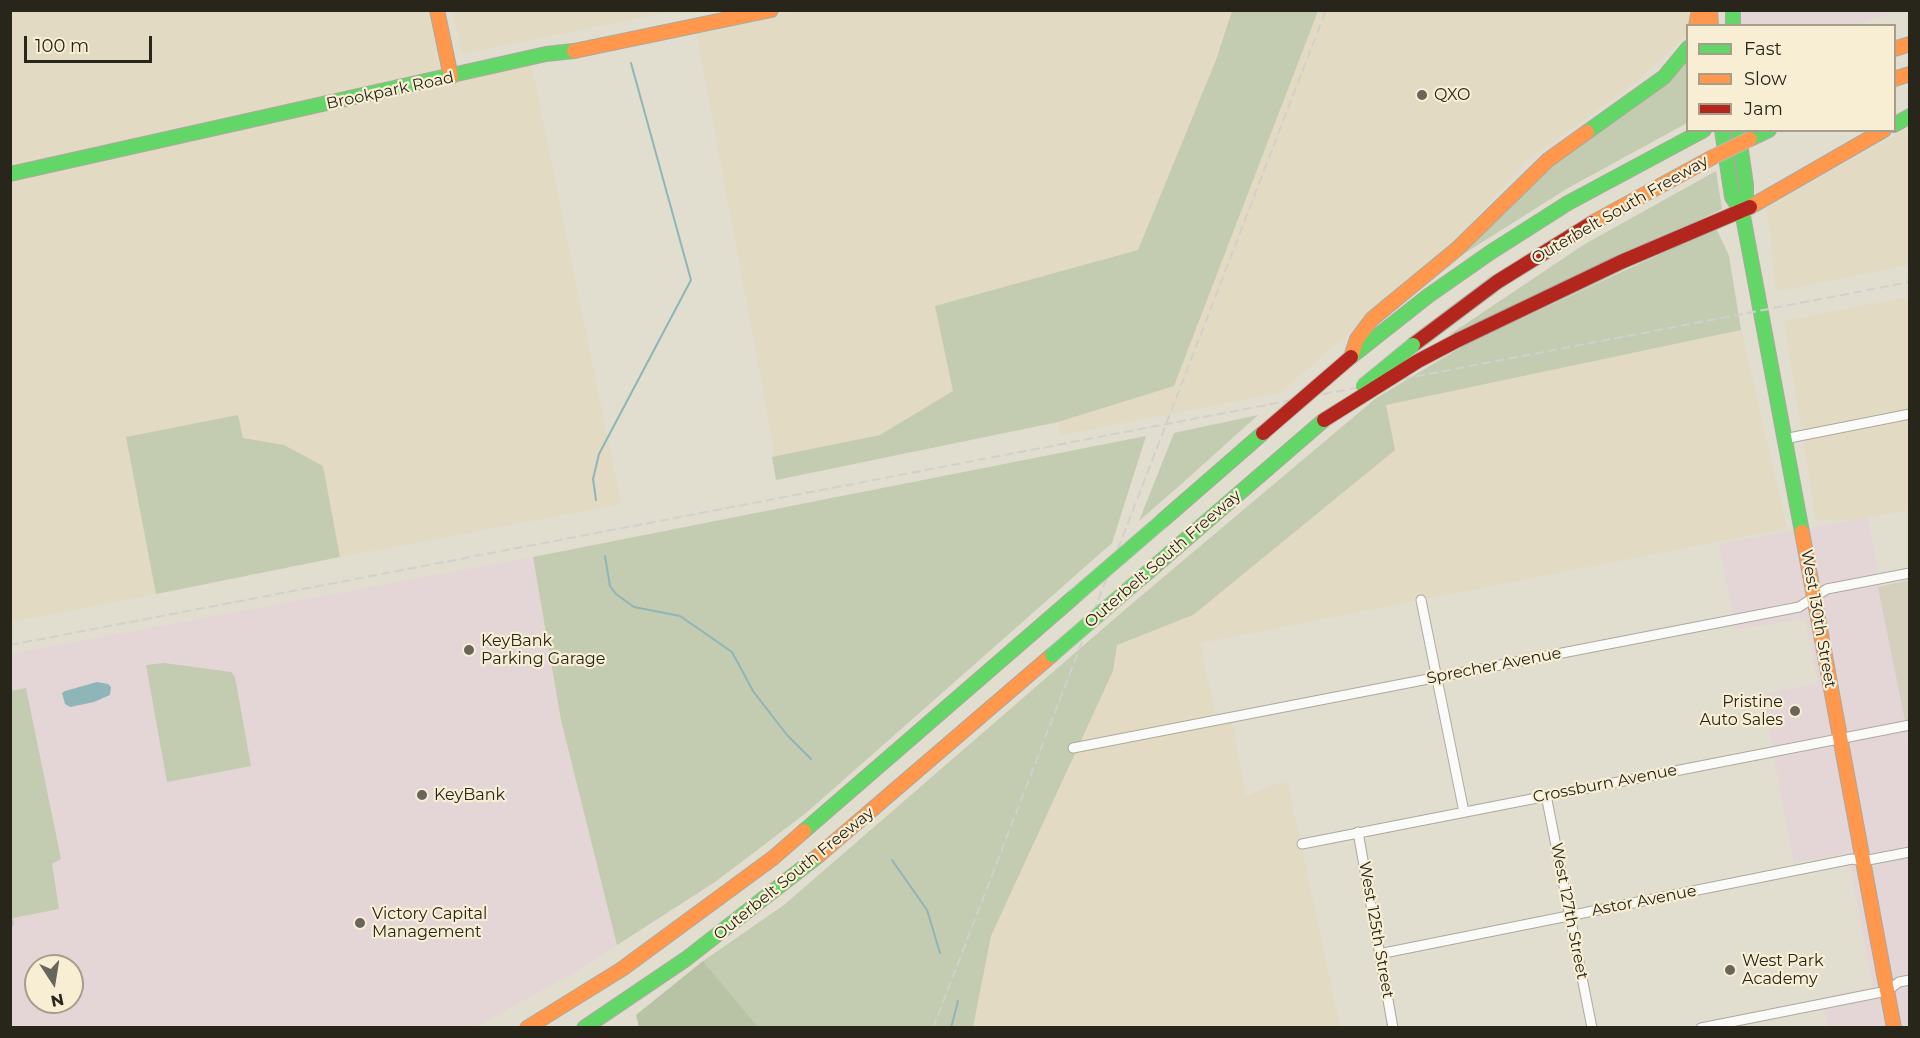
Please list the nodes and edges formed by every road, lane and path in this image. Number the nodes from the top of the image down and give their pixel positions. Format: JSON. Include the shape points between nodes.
{"nodes":[{"id":1,"x":437,"y":10,"type":"edge"},
{"id":2,"x":771,"y":10,"type":"edge"},
{"id":3,"x":1686,"y":50,"type":"edge"},
{"id":4,"x":451,"y":77,"type":"junction"},
{"id":5,"x":1910,"y":116,"type":"edge"},
{"id":6,"x":1896,"y":124,"type":"edge"},
{"id":7,"x":1700,"y":132,"type":"edge"},
{"id":8,"x":1722,"y":132,"type":"edge"},
{"id":9,"x":1738,"y":132,"type":"edge"},
{"id":10,"x":1765,"y":132,"type":"edge"},
{"id":11,"x":1880,"y":132,"type":"edge"},
{"id":12,"x":10,"y":174,"type":"edge"},
{"id":13,"x":1742,"y":211,"type":"junction"},
{"id":14,"x":1351,"y":357,"type":"junction"},
{"id":15,"x":1910,"y":414,"type":"edge"},
{"id":16,"x":1322,"y":421,"type":"junction"},
{"id":17,"x":1784,"y":439,"type":"junction"},
{"id":18,"x":1910,"y":573,"type":"edge"},
{"id":19,"x":1814,"y":596,"type":"junction"},
{"id":20,"x":1421,"y":600,"type":"dead end"},
{"id":21,"x":1435,"y":678,"type":"junction"},
{"id":22,"x":1910,"y":726,"type":"edge"},
{"id":23,"x":1840,"y":739,"type":"junction"},
{"id":24,"x":1073,"y":748,"type":"dead end"},
{"id":25,"x":1546,"y":795,"type":"junction"},
{"id":26,"x":1464,"y":812,"type":"junction"},
{"id":27,"x":1358,"y":832,"type":"junction"},
{"id":28,"x":1302,"y":844,"type":"dead end"},
{"id":29,"x":1910,"y":852,"type":"edge"},
{"id":30,"x":1863,"y":861,"type":"junction"},
{"id":31,"x":1570,"y":915,"type":"junction"},
{"id":32,"x":1380,"y":954,"type":"junction"},
{"id":33,"x":1910,"y":980,"type":"edge"},
{"id":34,"x":1887,"y":991,"type":"junction"},
{"id":35,"x":527,"y":1028,"type":"edge"},
{"id":36,"x":584,"y":1028,"type":"edge"},
{"id":37,"x":1393,"y":1028,"type":"edge"},
{"id":38,"x":1592,"y":1028,"type":"edge"},
{"id":39,"x":1701,"y":1028,"type":"edge"},
{"id":40,"x":1894,"y":1028,"type":"edge"}],
"edges":[{"from":1,"to":4,"type":"main road"},
{"from":2,"to":4,"type":"main road","name":"Brookpark Road","via":[[580,51],[546,54]]},
{"from":3,"to":14,"type":"main road","via":[[1664,76],[1548,160],[1457,249],[1372,319],[1357,339]]},
{"from":4,"to":12,"type":"main road","name":"Brookpark Road"},
{"from":5,"to":6,"type":"main road"},
{"from":7,"to":14,"type":"main road","name":"Outerbelt South Freeway","via":[[1568,203],[1491,252]]},
{"from":8,"to":13,"type":"main road","name":"West 130th Street","via":[[1732,197]]},
{"from":9,"to":13,"type":"main road","name":"West 130th Street","via":[[1746,185]]},
{"from":10,"to":16,"type":"main road","name":"Outerbelt South Freeway","bridge":true,"via":[[1564,238],[1413,345]]},
{"from":11,"to":13,"type":"main road"},
{"from":13,"to":16,"type":"main road","bridge":true,"via":[[1688,232],[1458,340]]},
{"from":13,"to":17,"type":"main road","name":"West 130th Street"},
{"from":14,"to":35,"type":"main road","name":"Outerbelt South Freeway","bridge":true,"via":[[773,858],[622,969]]},
{"from":15,"to":17,"type":"street"},
{"from":16,"to":36,"type":"main road","name":"Outerbelt South Freeway","bridge":true,"via":[[786,884],[686,959]]},
{"from":17,"to":19,"type":"main road","name":"West 130th Street"},
{"from":18,"to":19,"type":"street","name":"Sprecher Avenue","via":[[1827,589]]},
{"from":19,"to":21,"type":"street","name":"Sprecher Avenue","via":[[1799,607]]},
{"from":19,"to":23,"type":"main road","name":"West 130th Street"},
{"from":20,"to":21,"type":"street"},
{"from":21,"to":24,"type":"street","name":"Sprecher Avenue"},
{"from":21,"to":26,"type":"street"},
{"from":22,"to":23,"type":"street","name":"Crossburn Avenue"},
{"from":23,"to":25,"type":"street","name":"Crossburn Avenue"},
{"from":23,"to":30,"type":"main road","name":"West 130th Street"},
{"from":25,"to":26,"type":"street","name":"Crossburn Avenue"},
{"from":25,"to":31,"type":"street","name":"West 127th Street"},
{"from":26,"to":27,"type":"street","name":"Crossburn Avenue"},
{"from":27,"to":28,"type":"street","name":"Crossburn Avenue"},
{"from":27,"to":32,"type":"street","name":"West 125th Street"},
{"from":29,"to":30,"type":"street","name":"Astor Avenue"},
{"from":30,"to":31,"type":"street","name":"Astor Avenue","via":[[1852,859]]},
{"from":30,"to":34,"type":"main road","name":"West 130th Street"},
{"from":31,"to":32,"type":"street","name":"Astor Avenue"},
{"from":31,"to":38,"type":"street","name":"West 127th Street"},
{"from":32,"to":37,"type":"street","name":"West 125th Street"},
{"from":33,"to":34,"type":"street"},
{"from":34,"to":39,"type":"street"},
{"from":34,"to":40,"type":"main road","name":"West 130th Street"}]}
